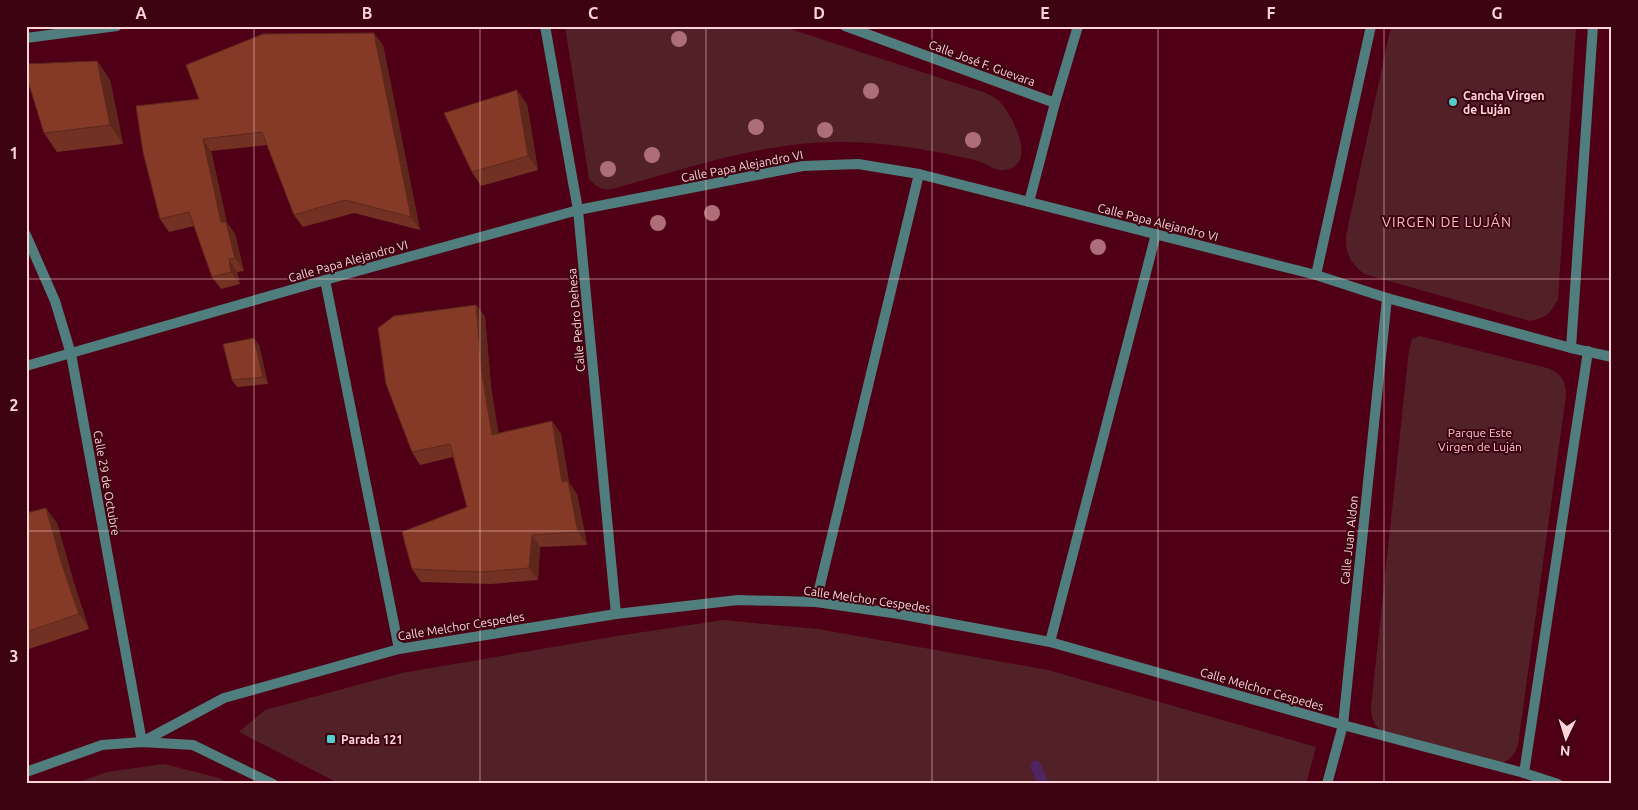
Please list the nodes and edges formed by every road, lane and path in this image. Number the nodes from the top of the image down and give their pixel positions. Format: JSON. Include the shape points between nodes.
{"nodes":[{"id":1,"x":117,"y":26,"type":"edge"},
{"id":2,"x":545,"y":26,"type":"edge"},
{"id":3,"x":845,"y":26,"type":"edge"},
{"id":4,"x":1078,"y":26,"type":"edge"},
{"id":5,"x":1370,"y":26,"type":"edge"},
{"id":6,"x":1593,"y":26,"type":"edge"},
{"id":7,"x":26,"y":38,"type":"edge"},
{"id":8,"x":1055,"y":103,"type":"junction"},
{"id":9,"x":919,"y":174,"type":"junction"},
{"id":10,"x":1029,"y":202,"type":"junction"},
{"id":11,"x":578,"y":210,"type":"junction"},
{"id":12,"x":1156,"y":234,"type":"junction"},
{"id":13,"x":26,"y":235,"type":"edge"},
{"id":14,"x":1316,"y":275,"type":"junction"},
{"id":15,"x":325,"y":280,"type":"junction"},
{"id":16,"x":1388,"y":298,"type":"junction"},
{"id":17,"x":1571,"y":348,"type":"junction"},
{"id":18,"x":1588,"y":351,"type":"junction"},
{"id":19,"x":71,"y":354,"type":"junction"},
{"id":20,"x":1612,"y":357,"type":"edge"},
{"id":21,"x":26,"y":366,"type":"edge"},
{"id":22,"x":816,"y":602,"type":"junction"},
{"id":23,"x":616,"y":614,"type":"junction"},
{"id":24,"x":1050,"y":642,"type":"junction"},
{"id":25,"x":399,"y":649,"type":"junction"},
{"id":26,"x":1343,"y":725,"type":"junction"},
{"id":27,"x":142,"y":742,"type":"junction"},
{"id":28,"x":26,"y":772,"type":"edge"},
{"id":29,"x":1524,"y":773,"type":"junction"},
{"id":30,"x":273,"y":784,"type":"edge"},
{"id":31,"x":1327,"y":784,"type":"edge"},
{"id":32,"x":1558,"y":784,"type":"edge"}],
"edges":[{"from":1,"to":7,"type":"street"},
{"from":2,"to":11,"type":"street","name":"Calle Pedro Dehesa"},
{"from":3,"to":8,"type":"street","name":"Calle José F. Guevara"},
{"from":4,"to":8,"type":"street"},
{"from":5,"to":14,"type":"street"},
{"from":6,"to":17,"type":"street"},
{"from":8,"to":10,"type":"street"},
{"from":9,"to":10,"type":"street","name":"Calle Papa Alejandro VI"},
{"from":9,"to":11,"type":"street","name":"Calle Papa Alejandro VI","via":[[858,164],[803,166]]},
{"from":9,"to":22,"type":"street"},
{"from":10,"to":12,"type":"street","name":"Calle Papa Alejandro VI"},
{"from":11,"to":15,"type":"street","name":"Calle Papa Alejandro VI"},
{"from":11,"to":23,"type":"street","name":"Calle Pedro Dehesa"},
{"from":12,"to":14,"type":"street","name":"Calle Papa Alejandro VI"},
{"from":12,"to":24,"type":"street"},
{"from":13,"to":19,"type":"street","name":"Calle 29 de Octubre","via":[[55,301]]},
{"from":14,"to":16,"type":"street","name":"Calle Papa Alejandro VI"},
{"from":15,"to":19,"type":"street","name":"Calle Papa Alejandro VI"},
{"from":15,"to":25,"type":"street"},
{"from":16,"to":17,"type":"street","name":"Calle Papa Alejandro VI"},
{"from":16,"to":26,"type":"street","name":"Calle Juan Aldon"},
{"from":17,"to":18,"type":"street","name":"Calle Papa Alejandro VI"},
{"from":18,"to":20,"type":"street","name":"Calle Papa Alejandro VI"},
{"from":18,"to":29,"type":"street"},
{"from":19,"to":21,"type":"street","name":"Calle Papa Alejandro VI"},
{"from":19,"to":27,"type":"street","name":"Calle 29 de Octubre"},
{"from":22,"to":23,"type":"street","name":"Calle Melchor Cespedes","via":[[738,600]]},
{"from":22,"to":24,"type":"street","name":"Calle Melchor Cespedes"},
{"from":23,"to":25,"type":"street","name":"Calle Melchor Cespedes"},
{"from":24,"to":26,"type":"street","name":"Calle Melchor Cespedes"},
{"from":25,"to":27,"type":"street","name":"Calle Melchor Cespedes","via":[[224,698]]},
{"from":26,"to":29,"type":"street","name":"Calle Melchor Cespedes"},
{"from":26,"to":31,"type":"street","name":"Calle Juan Aldon"},
{"from":27,"to":28,"type":"street","via":[[102,745]]},
{"from":27,"to":30,"type":"street","via":[[193,745]]},
{"from":29,"to":32,"type":"street","name":"Calle Melchor Cespedes"}]}
